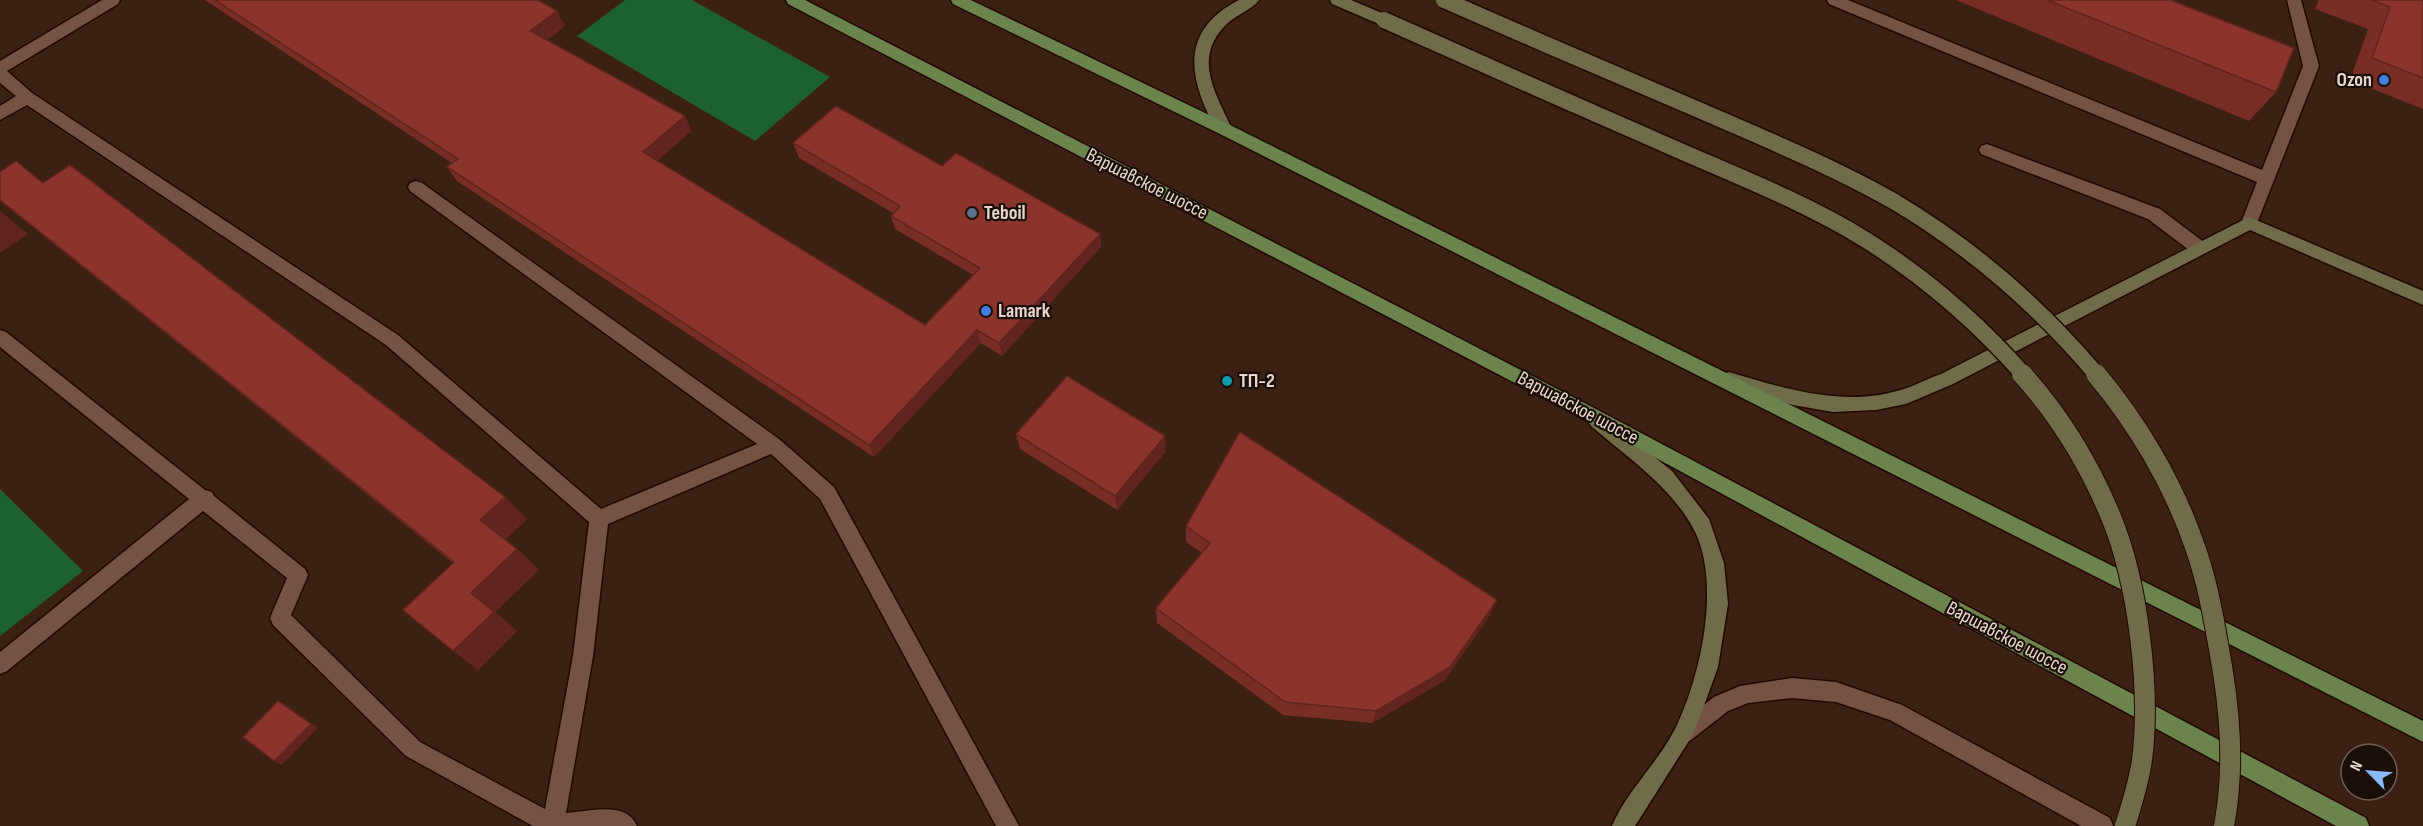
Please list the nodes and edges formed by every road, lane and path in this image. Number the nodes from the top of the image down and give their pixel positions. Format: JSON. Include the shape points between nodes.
{"nodes":[{"id":1,"x":112,"y":0,"type":"edge"},
{"id":2,"x":793,"y":0,"type":"edge"},
{"id":3,"x":958,"y":0,"type":"edge"},
{"id":4,"x":1252,"y":0,"type":"edge"},
{"id":5,"x":1337,"y":0,"type":"edge"},
{"id":6,"x":1444,"y":0,"type":"edge"},
{"id":7,"x":1834,"y":0,"type":"edge"},
{"id":8,"x":2294,"y":0,"type":"edge"},
{"id":9,"x":0,"y":68,"type":"edge"},
{"id":10,"x":0,"y":74,"type":"edge"},
{"id":11,"x":27,"y":97,"type":"junction"},
{"id":12,"x":0,"y":114,"type":"edge"},
{"id":13,"x":1224,"y":129,"type":"junction"},
{"id":14,"x":1987,"y":150,"type":"dead end"},
{"id":15,"x":2267,"y":179,"type":"junction"},
{"id":16,"x":416,"y":187,"type":"dead end"},
{"id":17,"x":2249,"y":223,"type":"junction"},
{"id":18,"x":2199,"y":248,"type":"junction"},
{"id":19,"x":2423,"y":298,"type":"edge"},
{"id":20,"x":0,"y":337,"type":"edge"},
{"id":21,"x":1707,"y":372,"type":"junction"},
{"id":22,"x":1588,"y":413,"type":"junction"},
{"id":23,"x":773,"y":445,"type":"junction"},
{"id":24,"x":205,"y":498,"type":"junction"},
{"id":25,"x":599,"y":519,"type":"junction"},
{"id":26,"x":0,"y":664,"type":"edge"},
{"id":27,"x":2423,"y":732,"type":"edge"},
{"id":28,"x":1684,"y":733,"type":"junction"},
{"id":29,"x":553,"y":826,"type":"edge"},
{"id":30,"x":626,"y":826,"type":"edge"},
{"id":31,"x":1008,"y":826,"type":"edge"},
{"id":32,"x":1623,"y":826,"type":"edge"},
{"id":33,"x":2102,"y":826,"type":"edge"},
{"id":34,"x":2126,"y":826,"type":"edge"},
{"id":35,"x":2224,"y":826,"type":"edge"},
{"id":36,"x":2358,"y":826,"type":"edge"}],
"edges":[{"from":1,"to":9,"type":"street"},
{"from":2,"to":22,"type":"main road","name":"Варшавское шоссе"},
{"from":3,"to":13,"type":"main road"},
{"from":4,"to":13,"type":"street","via":[[1225,15],[1204,47],[1202,76]]},
{"from":5,"to":34,"type":"street","bridge":true,"via":[[1832,221],[1928,283],[1980,327],[2053,412],[2112,520],[2131,586],[2145,718],[2139,777]]},
{"from":6,"to":35,"type":"street","bridge":true,"via":[[1860,182],[1968,251],[2027,299],[2074,347],[2115,396],[2151,452],[2186,521],[2206,586],[2224,672],[2230,746]]},
{"from":7,"to":15,"type":"street"},
{"from":8,"to":15,"type":"street","via":[[2311,66]]},
{"from":10,"to":11,"type":"street"},
{"from":11,"to":12,"type":"street"},
{"from":11,"to":25,"type":"street","via":[[392,340]]},
{"from":13,"to":21,"type":"main road"},
{"from":14,"to":18,"type":"street","via":[[2154,214]]},
{"from":15,"to":17,"type":"street"},
{"from":16,"to":23,"type":"street"},
{"from":17,"to":18,"type":"street"},
{"from":17,"to":19,"type":"street"},
{"from":18,"to":21,"type":"street","via":[[1947,379],[1902,397],[1860,406],[1804,402]]},
{"from":20,"to":24,"type":"street"},
{"from":21,"to":27,"type":"main road"},
{"from":22,"to":28,"type":"street","via":[[1665,477],[1702,525],[1714,563],[1718,607],[1708,667]]},
{"from":22,"to":36,"type":"main road","name":"Варшавское шоссе"},
{"from":23,"to":25,"type":"street"},
{"from":23,"to":31,"type":"street","via":[[826,493]]},
{"from":24,"to":26,"type":"street"},
{"from":24,"to":29,"type":"street","via":[[298,575],[280,618],[413,749]]},
{"from":25,"to":29,"type":"street","via":[[583,656]]},
{"from":28,"to":32,"type":"street"},
{"from":28,"to":33,"type":"street","via":[[1720,704],[1747,693],[1792,688],[1836,692],[1895,712]]},
{"from":29,"to":30,"type":"street","via":[[620,820]]}]}
